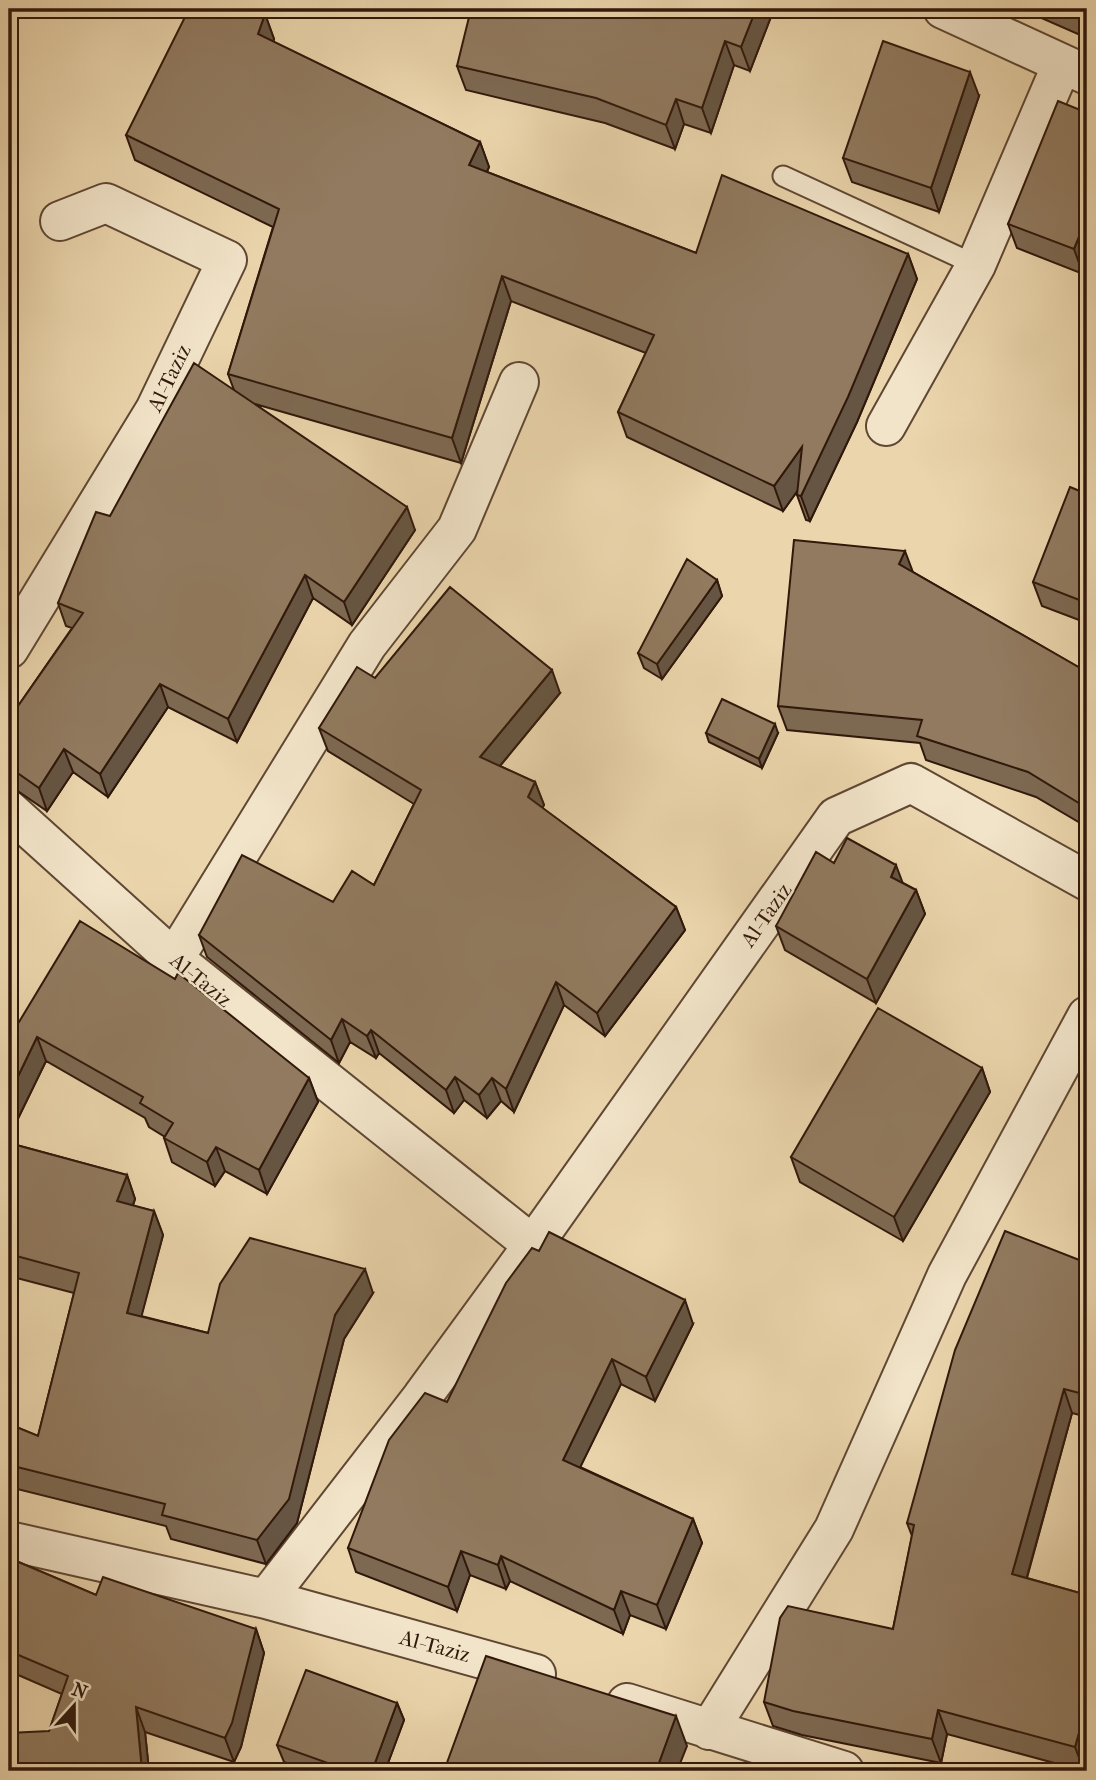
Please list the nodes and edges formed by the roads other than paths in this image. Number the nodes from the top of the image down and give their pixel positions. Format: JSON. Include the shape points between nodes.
{"nodes":[{"id":1,"x":943,"y":9,"type":"edge"},
{"id":2,"x":1075,"y":69,"type":"edge"},
{"id":3,"x":783,"y":176,"type":"dead end"},
{"id":4,"x":60,"y":221,"type":"dead end"},
{"id":5,"x":976,"y":265,"type":"junction"},
{"id":6,"x":519,"y":382,"type":"dead end"},
{"id":7,"x":886,"y":426,"type":"dead end"},
{"id":8,"x":9,"y":649,"type":"edge"},
{"id":9,"x":9,"y":810,"type":"edge"},
{"id":10,"x":1087,"y":881,"type":"edge"},
{"id":11,"x":174,"y":959,"type":"junction"},
{"id":12,"x":1087,"y":1016,"type":"edge"},
{"id":13,"x":533,"y":1245,"type":"junction"},
{"id":14,"x":9,"y":1541,"type":"edge"},
{"id":15,"x":266,"y":1599,"type":"junction"},
{"id":16,"x":709,"y":1730,"type":"junction"},
{"id":17,"x":844,"y":1771,"type":"edge"}],
"edges":[{"from":1,"to":2,"type":"street"},
{"from":2,"to":5,"type":"street"},
{"from":3,"to":5,"type":"lane"},
{"from":4,"to":8,"type":"street","name":"Al-Taziz","via":[[106,203],[227,260],[155,410]]},
{"from":5,"to":7,"type":"street"},
{"from":6,"to":11,"type":"street","via":[[457,530],[367,645]]},
{"from":9,"to":11,"type":"street","name":"Al-Taziz"},
{"from":10,"to":13,"type":"street","name":"Al-Taziz","via":[[911,783],[835,817]]},
{"from":11,"to":13,"type":"street","name":"Al-Taziz"},
{"from":12,"to":16,"type":"street","via":[[947,1275],[834,1529]]},
{"from":13,"to":15,"type":"street","name":"Al-Taziz"},
{"from":14,"to":15,"type":"street","name":"Al-Taziz"},
{"from":15,"to":16,"type":"street","name":"Al-Taziz"},
{"from":16,"to":17,"type":"street","name":"Al-Taziz"}]}
